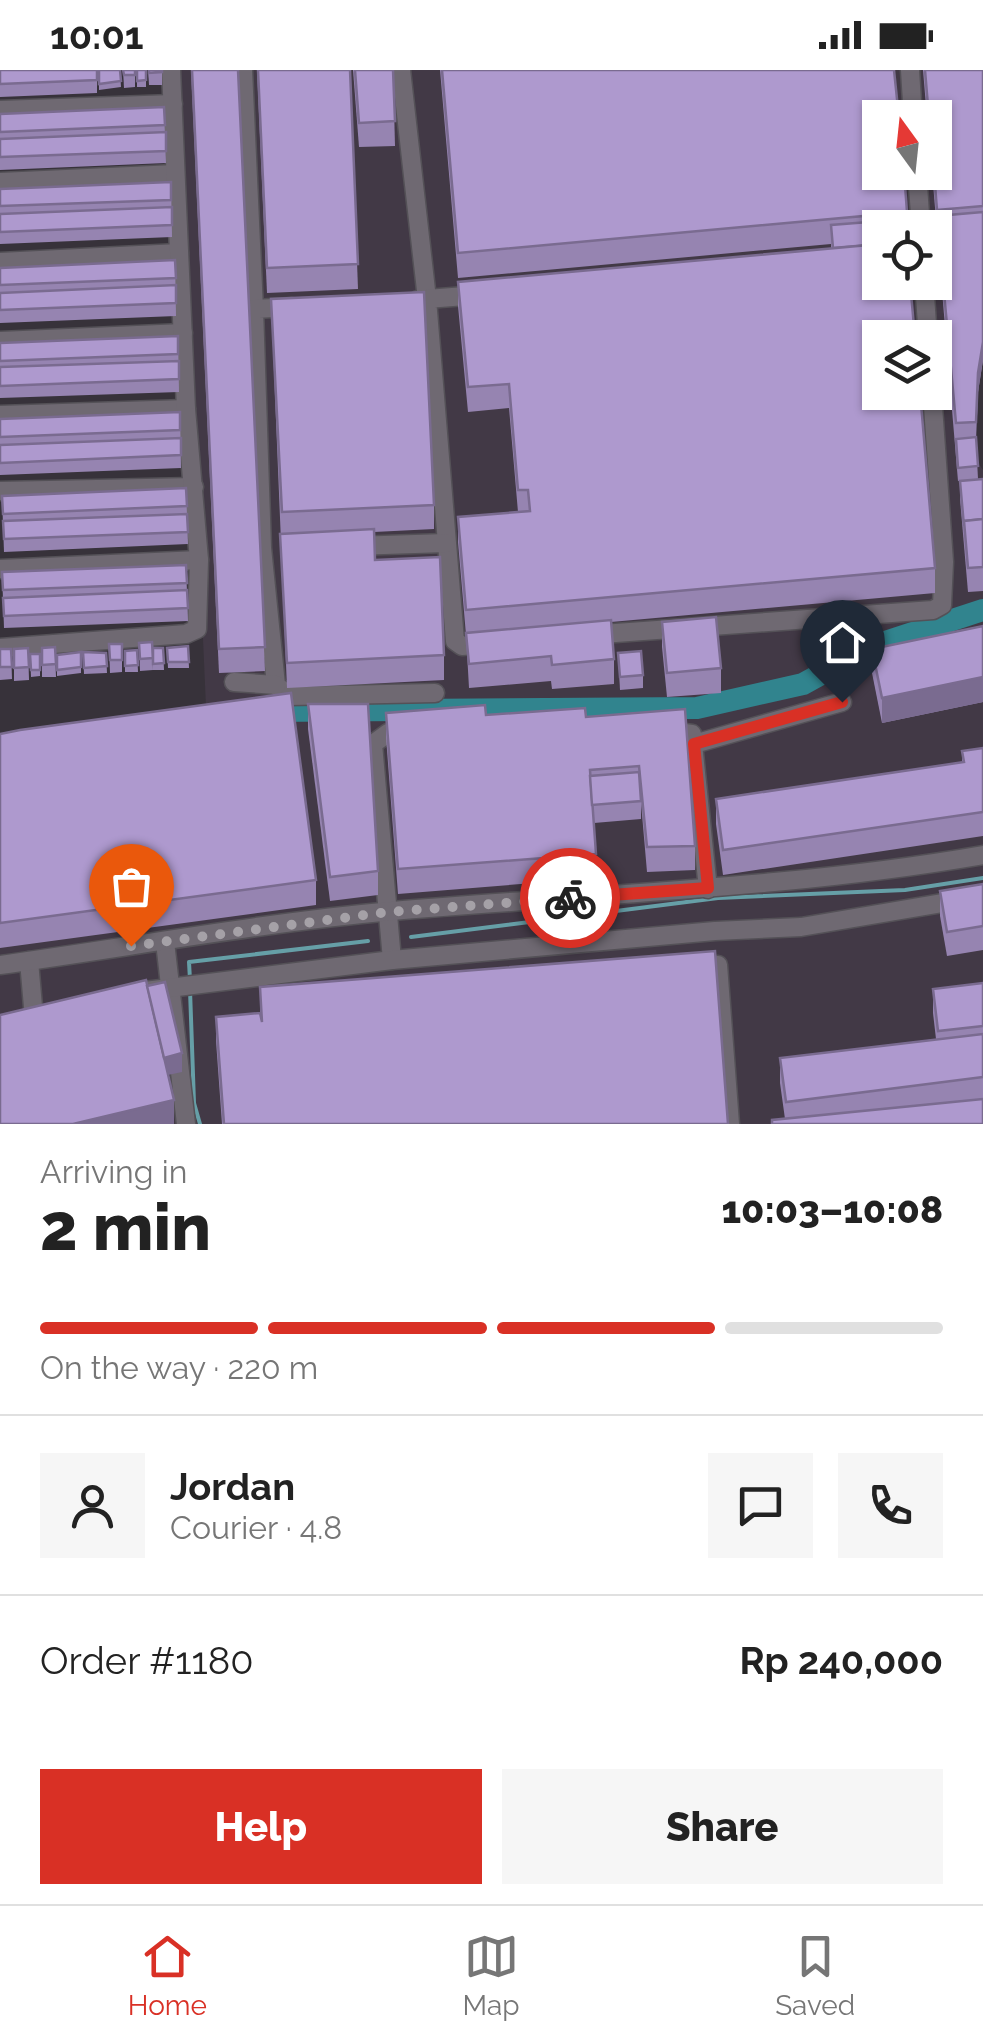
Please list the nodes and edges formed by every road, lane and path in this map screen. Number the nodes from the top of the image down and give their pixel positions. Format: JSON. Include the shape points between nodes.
{"nodes":[{"id":1,"x":171,"y":70,"type":"edge"},
{"id":2,"x":243,"y":70,"type":"edge"},
{"id":3,"x":401,"y":70,"type":"edge"},
{"id":4,"x":910,"y":70,"type":"edge"},
{"id":5,"x":912,"y":100,"type":"edge"},
{"id":6,"x":173,"y":104,"type":"junction"},
{"id":7,"x":0,"y":110,"type":"edge"},
{"id":8,"x":175,"y":174,"type":"junction"},
{"id":9,"x":0,"y":182,"type":"edge"},
{"id":10,"x":179,"y":253,"type":"junction"},
{"id":11,"x":0,"y":262,"type":"edge"},
{"id":12,"x":506,"y":293,"type":"edge"},
{"id":13,"x":417,"y":300,"type":"junction"},
{"id":14,"x":311,"y":306,"type":"edge"},
{"id":15,"x":254,"y":309,"type":"junction"},
{"id":16,"x":183,"y":333,"type":"junction"},
{"id":17,"x":0,"y":341,"type":"edge"},
{"id":18,"x":186,"y":409,"type":"junction"},
{"id":19,"x":933,"y":410,"type":"edge"},
{"id":20,"x":0,"y":415,"type":"edge"},
{"id":21,"x":194,"y":487,"type":"junction"},
{"id":22,"x":0,"y":491,"type":"edge"},
{"id":23,"x":446,"y":543,"type":"junction"},
{"id":24,"x":336,"y":546,"type":"edge"},
{"id":25,"x":199,"y":560,"type":"junction"},
{"id":26,"x":0,"y":569,"type":"edge"},
{"id":27,"x":560,"y":638,"type":"edge"},
{"id":28,"x":501,"y":642,"type":"edge"},
{"id":29,"x":0,"y":648,"type":"edge"},
{"id":30,"x":234,"y":682,"type":"dead end"},
{"id":31,"x":276,"y":685,"type":"junction"},
{"id":32,"x":435,"y":693,"type":"dead end"},
{"id":33,"x":842,"y":702,"type":"dead end"},
{"id":34,"x":646,"y":730,"type":"edge"},
{"id":35,"x":423,"y":731,"type":"edge"},
{"id":36,"x":694,"y":744,"type":"junction"},
{"id":37,"x":983,"y":856,"type":"edge"},
{"id":38,"x":708,"y":888,"type":"junction"},
{"id":39,"x":983,"y":896,"type":"edge"},
{"id":40,"x":389,"y":918,"type":"junction"},
{"id":41,"x":165,"y":942,"type":"junction"},
{"id":42,"x":392,"y":955,"type":"junction"},
{"id":43,"x":28,"y":961,"type":"junction"},
{"id":44,"x":0,"y":964,"type":"edge"},
{"id":45,"x":718,"y":966,"type":"edge"},
{"id":46,"x":178,"y":984,"type":"junction"},
{"id":47,"x":120,"y":997,"type":"edge"},
{"id":48,"x":34,"y":1018,"type":"edge"},
{"id":49,"x":186,"y":1124,"type":"edge"},
{"id":50,"x":730,"y":1124,"type":"edge"}],
"edges":[{"from":1,"to":6,"type":"street"},
{"from":2,"to":15,"type":"street"},
{"from":3,"to":13,"type":"street"},
{"from":4,"to":5,"type":"street"},
{"from":6,"to":7,"type":"street"},
{"from":6,"to":8,"type":"street"},
{"from":8,"to":9,"type":"street"},
{"from":8,"to":10,"type":"street"},
{"from":10,"to":11,"type":"street"},
{"from":10,"to":16,"type":"street"},
{"from":12,"to":13,"type":"street"},
{"from":13,"to":23,"type":"street"},
{"from":14,"to":15,"type":"street"},
{"from":15,"to":31,"type":"street"},
{"from":16,"to":17,"type":"street"},
{"from":16,"to":18,"type":"street"},
{"from":18,"to":20,"type":"street"},
{"from":18,"to":21,"type":"street"},
{"from":19,"to":27,"type":"street","via":[[942,605]]},
{"from":21,"to":22,"type":"street"},
{"from":21,"to":25,"type":"street"},
{"from":23,"to":24,"type":"street"},
{"from":23,"to":28,"type":"street","via":[[457,644]]},
{"from":25,"to":26,"type":"street"},
{"from":25,"to":29,"type":"street","via":[[193,632]]},
{"from":30,"to":31,"type":"street"},
{"from":31,"to":32,"type":"street","via":[[289,696]]},
{"from":33,"to":36,"type":"street"},
{"from":34,"to":36,"type":"street","via":[[687,731]]},
{"from":35,"to":40,"type":"street","via":[[388,733],[374,744]]},
{"from":36,"to":38,"type":"street"},
{"from":37,"to":38,"type":"street","via":[[864,876]]},
{"from":38,"to":40,"type":"street"},
{"from":39,"to":42,"type":"street","via":[[801,928]]},
{"from":40,"to":41,"type":"street"},
{"from":40,"to":42,"type":"street"},
{"from":41,"to":43,"type":"street"},
{"from":41,"to":46,"type":"street"},
{"from":42,"to":46,"type":"street"},
{"from":43,"to":44,"type":"street"},
{"from":43,"to":48,"type":"street"},
{"from":45,"to":50,"type":"street"},
{"from":46,"to":47,"type":"street"},
{"from":46,"to":49,"type":"street"}]}
